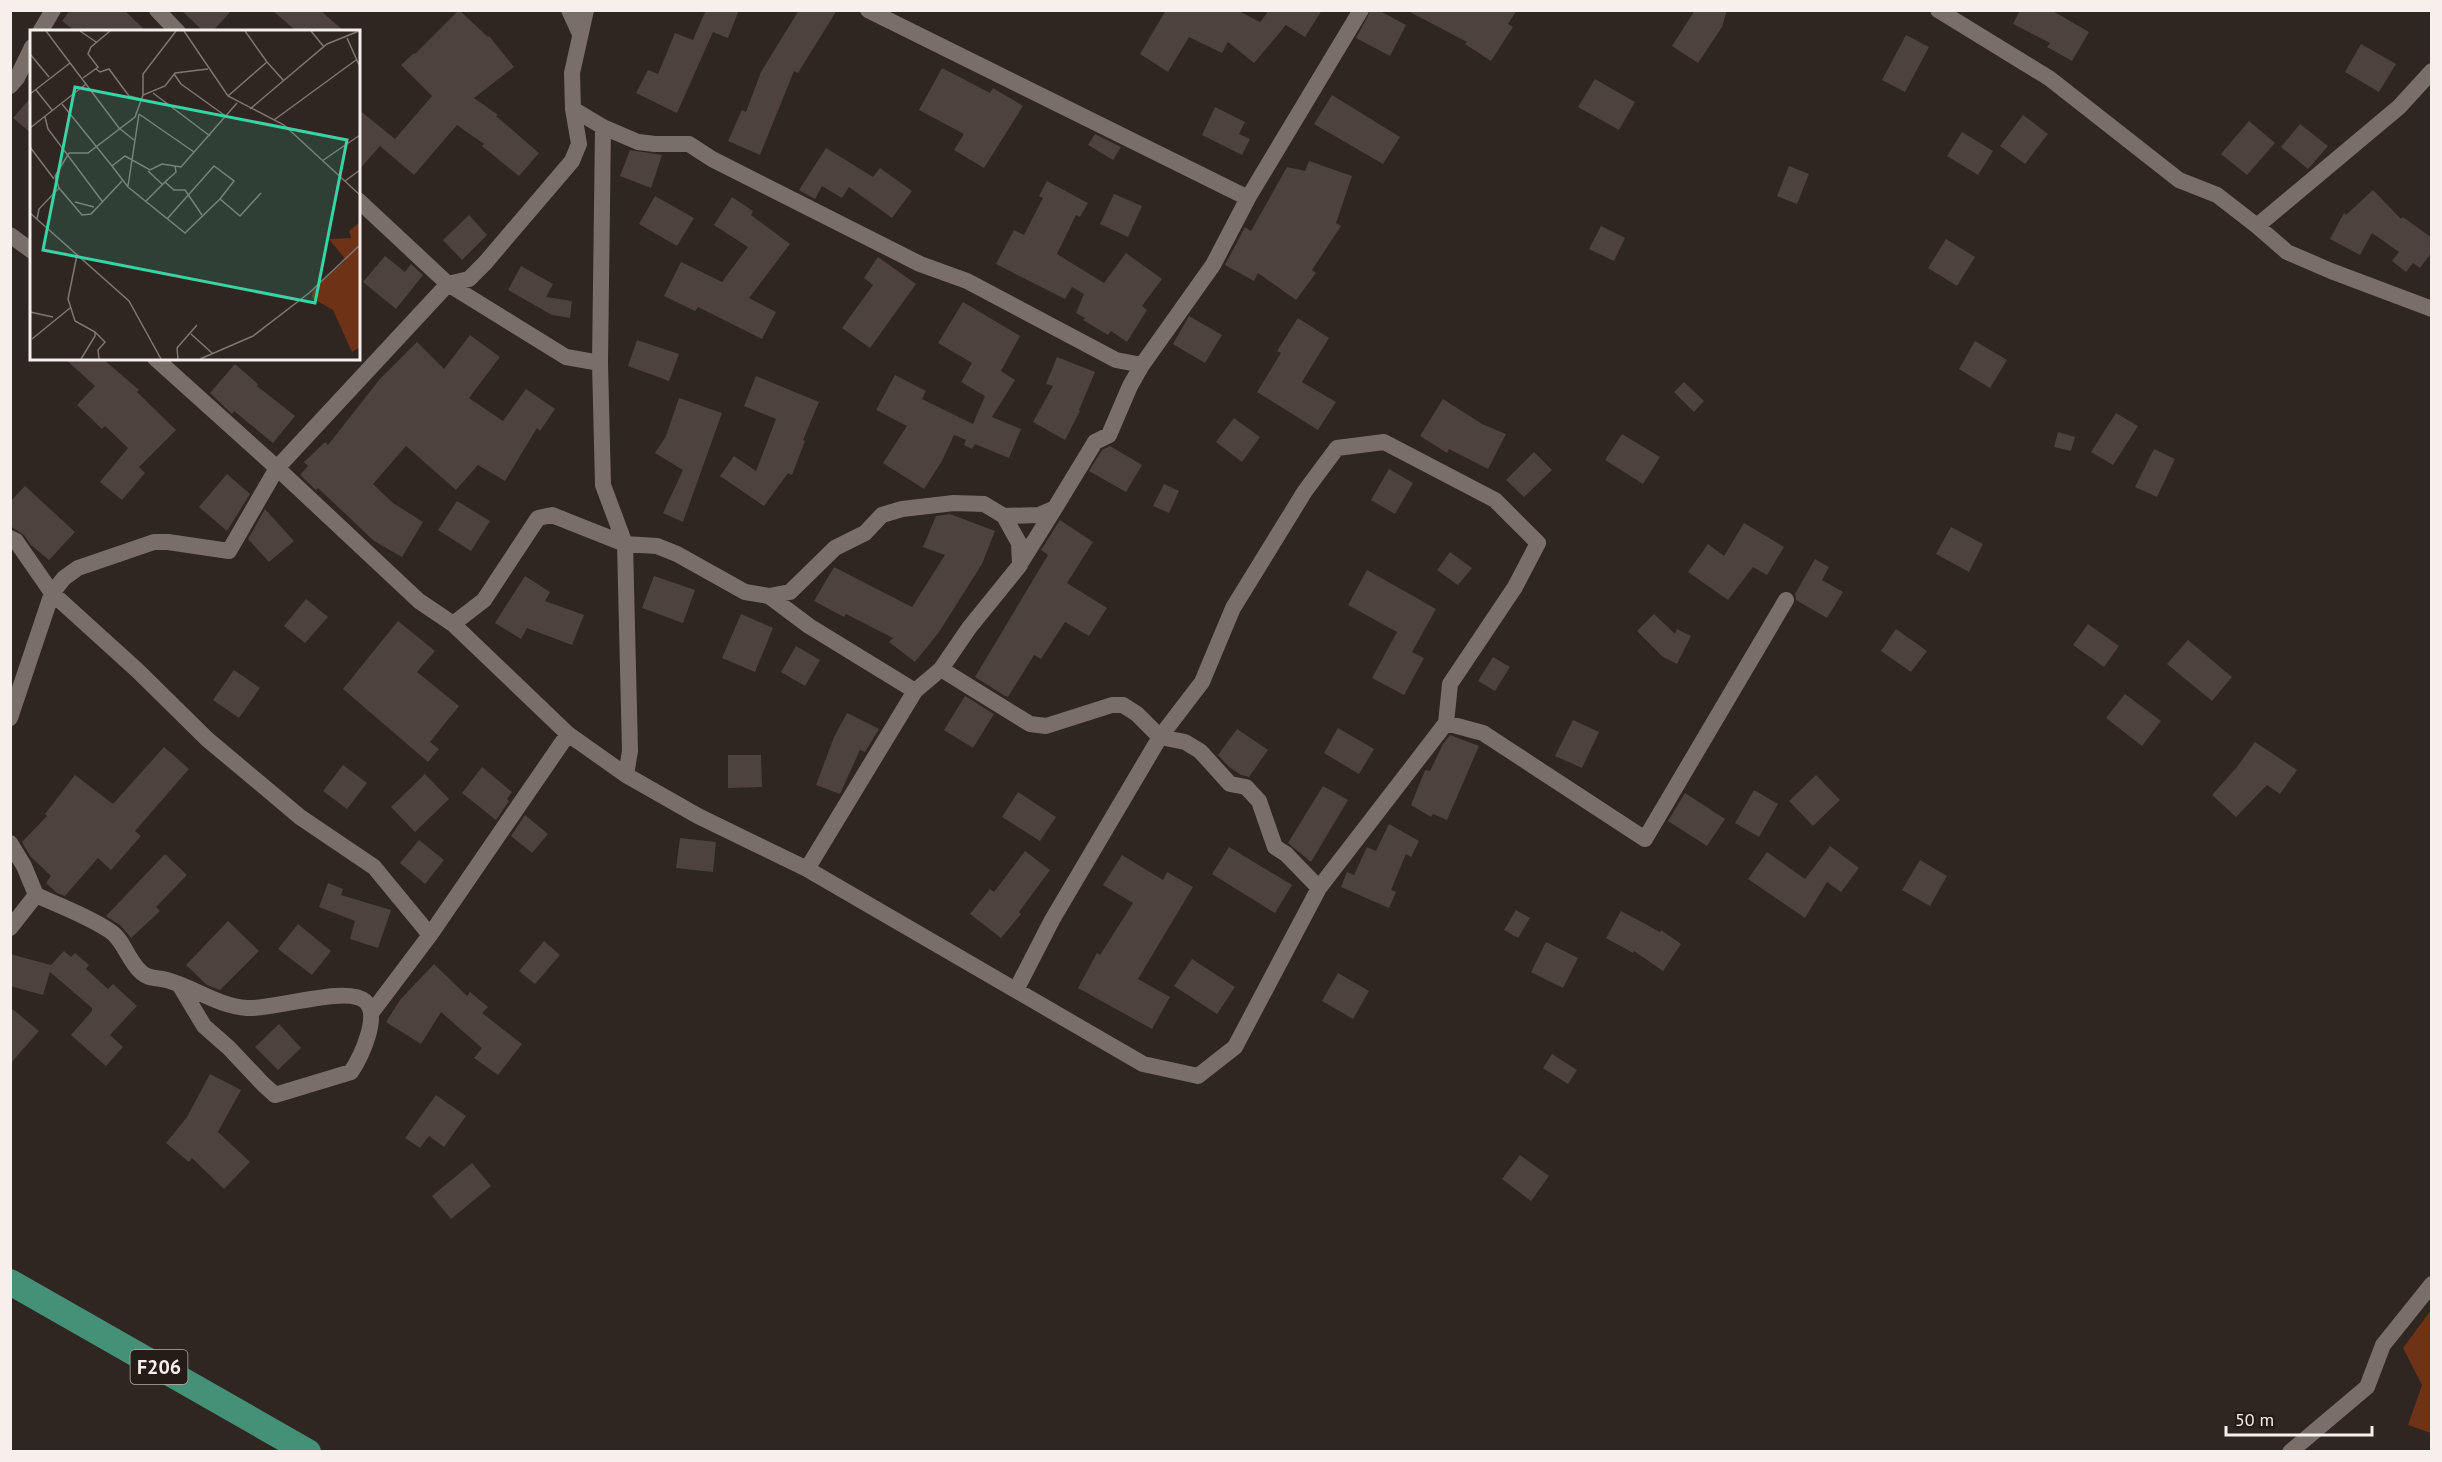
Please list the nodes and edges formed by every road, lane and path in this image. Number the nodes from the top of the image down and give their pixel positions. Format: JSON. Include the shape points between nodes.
{"nodes":[{"id":1,"x":53,"y":10,"type":"edge"},
{"id":2,"x":157,"y":10,"type":"edge"},
{"id":3,"x":569,"y":10,"type":"edge"},
{"id":4,"x":586,"y":10,"type":"edge"},
{"id":5,"x":868,"y":10,"type":"edge"},
{"id":6,"x":1361,"y":10,"type":"edge"},
{"id":7,"x":1938,"y":10,"type":"edge"},
{"id":8,"x":41,"y":30,"type":"edge"},
{"id":9,"x":176,"y":30,"type":"edge"},
{"id":10,"x":580,"y":34,"type":"junction"},
{"id":11,"x":30,"y":51,"type":"edge"},
{"id":12,"x":2432,"y":71,"type":"edge"},
{"id":13,"x":10,"y":86,"type":"edge"},
{"id":14,"x":573,"y":109,"type":"junction"},
{"id":15,"x":603,"y":127,"type":"junction"},
{"id":16,"x":579,"y":144,"type":"junction"},
{"id":17,"x":1248,"y":198,"type":"junction"},
{"id":18,"x":360,"y":202,"type":"edge"},
{"id":19,"x":2258,"y":226,"type":"junction"},
{"id":20,"x":10,"y":235,"type":"edge"},
{"id":21,"x":30,"y":250,"type":"edge"},
{"id":22,"x":448,"y":284,"type":"junction"},
{"id":23,"x":2432,"y":309,"type":"edge"},
{"id":24,"x":157,"y":360,"type":"edge"},
{"id":25,"x":600,"y":363,"type":"junction"},
{"id":26,"x":1142,"y":365,"type":"junction"},
{"id":27,"x":277,"y":468,"type":"junction"},
{"id":28,"x":1055,"y":508,"type":"junction"},
{"id":29,"x":1004,"y":516,"type":"junction"},
{"id":30,"x":10,"y":538,"type":"edge"},
{"id":31,"x":626,"y":544,"type":"junction"},
{"id":32,"x":1020,"y":565,"type":"junction"},
{"id":33,"x":52,"y":592,"type":"junction"},
{"id":34,"x":769,"y":596,"type":"junction"},
{"id":35,"x":1786,"y":600,"type":"dead end"},
{"id":36,"x":453,"y":624,"type":"junction"},
{"id":37,"x":941,"y":669,"type":"junction"},
{"id":38,"x":915,"y":691,"type":"junction"},
{"id":39,"x":10,"y":718,"type":"edge"},
{"id":40,"x":1446,"y":723,"type":"junction"},
{"id":41,"x":568,"y":734,"type":"junction"},
{"id":42,"x":1160,"y":737,"type":"junction"},
{"id":43,"x":627,"y":775,"type":"junction"},
{"id":44,"x":10,"y":843,"type":"edge"},
{"id":45,"x":10,"y":854,"type":"edge"},
{"id":46,"x":24,"y":866,"type":"junction"},
{"id":47,"x":807,"y":869,"type":"junction"},
{"id":48,"x":1318,"y":888,"type":"junction"},
{"id":49,"x":36,"y":895,"type":"junction"},
{"id":50,"x":10,"y":928,"type":"edge"},
{"id":51,"x":430,"y":935,"type":"junction"},
{"id":52,"x":180,"y":986,"type":"junction"},
{"id":53,"x":1016,"y":990,"type":"junction"},
{"id":54,"x":372,"y":1012,"type":"junction"},
{"id":55,"x":10,"y":1282,"type":"edge"},
{"id":56,"x":2432,"y":1284,"type":"edge"},
{"id":57,"x":305,"y":1451,"type":"edge"},
{"id":58,"x":2290,"y":1452,"type":"edge"}],
"edges":[{"from":1,"to":8,"type":"street"},
{"from":2,"to":9,"type":"street"},
{"from":3,"to":10,"type":"street"},
{"from":4,"to":10,"type":"street"},
{"from":5,"to":17,"type":"street"},
{"from":6,"to":17,"type":"street"},
{"from":7,"to":19,"type":"street","via":[[2049,78],[2180,180],[2217,195]]},
{"from":10,"to":14,"type":"street","via":[[572,73]]},
{"from":11,"to":13,"type":"street"},
{"from":12,"to":19,"type":"street","via":[[2399,107]]},
{"from":14,"to":15,"type":"street"},
{"from":14,"to":16,"type":"street"},
{"from":15,"to":16,"type":"street"},
{"from":15,"to":25,"type":"street"},
{"from":15,"to":26,"type":"street","via":[[638,142],[689,144],[920,264],[967,281],[1017,306],[1116,360]]},
{"from":16,"to":22,"type":"street","via":[[572,161],[485,263],[469,279]]},
{"from":17,"to":26,"type":"street","via":[[1214,265]]},
{"from":18,"to":22,"type":"street"},
{"from":19,"to":23,"type":"street","via":[[2287,252]]},
{"from":20,"to":21,"type":"street"},
{"from":22,"to":25,"type":"street","via":[[566,357]]},
{"from":22,"to":27,"type":"street"},
{"from":24,"to":27,"type":"street"},
{"from":25,"to":31,"type":"street","via":[[603,485]]},
{"from":26,"to":28,"type":"street","via":[[1109,435],[1095,442]]},
{"from":27,"to":33,"type":"street","via":[[229,551],[154,542],[78,568]]},
{"from":27,"to":36,"type":"street","via":[[419,601]]},
{"from":28,"to":29,"type":"street","via":[[1039,515]]},
{"from":28,"to":32,"type":"street"},
{"from":29,"to":32,"type":"street","via":[[1020,543]]},
{"from":29,"to":34,"type":"street","via":[[984,504],[954,503],[882,514],[865,532],[836,548],[790,592]]},
{"from":30,"to":33,"type":"street"},
{"from":31,"to":34,"type":"street","via":[[657,546],[745,592]]},
{"from":31,"to":36,"type":"street","via":[[552,514],[538,518],[484,600]]},
{"from":31,"to":43,"type":"street","via":[[630,751]]},
{"from":32,"to":37,"type":"street","via":[[969,627]]},
{"from":33,"to":39,"type":"street"},
{"from":33,"to":51,"type":"street","via":[[216,746],[300,817],[374,867]]},
{"from":34,"to":38,"type":"street","via":[[809,626]]},
{"from":35,"to":40,"type":"street","via":[[1645,839],[1483,733]]},
{"from":36,"to":41,"type":"street"},
{"from":37,"to":38,"type":"street"},
{"from":37,"to":42,"type":"street","via":[[1030,724],[1046,726],[1123,705]]},
{"from":38,"to":47,"type":"street"},
{"from":40,"to":42,"type":"street","via":[[1450,684],[1515,587],[1538,543],[1495,500],[1384,442],[1337,448],[1305,491],[1233,608],[1202,682]]},
{"from":40,"to":48,"type":"street"},
{"from":41,"to":43,"type":"street"},
{"from":41,"to":51,"type":"street"},
{"from":42,"to":48,"type":"street","via":[[1185,742],[1200,751],[1230,784],[1246,787],[1259,801],[1275,847]]},
{"from":42,"to":53,"type":"street","via":[[1052,920]]},
{"from":43,"to":47,"type":"street","via":[[698,816]]},
{"from":44,"to":46,"type":"street"},
{"from":45,"to":46,"type":"street"},
{"from":46,"to":49,"type":"street"},
{"from":47,"to":53,"type":"street"},
{"from":48,"to":53,"type":"street","via":[[1235,1047],[1198,1076],[1143,1064]]},
{"from":49,"to":50,"type":"street"},
{"from":49,"to":52,"type":"street","via":[[112,932],[148,977]]},
{"from":51,"to":54,"type":"street"},
{"from":52,"to":54,"type":"street","via":[[248,1008],[345,994],[364,1000]]},
{"from":52,"to":54,"type":"street","via":[[204,1026],[276,1095],[351,1072],[372,1022]]},
{"from":55,"to":57,"type":"main road","number":"F206"},
{"from":56,"to":58,"type":"street","via":[[2383,1346],[2367,1387]]}]}
